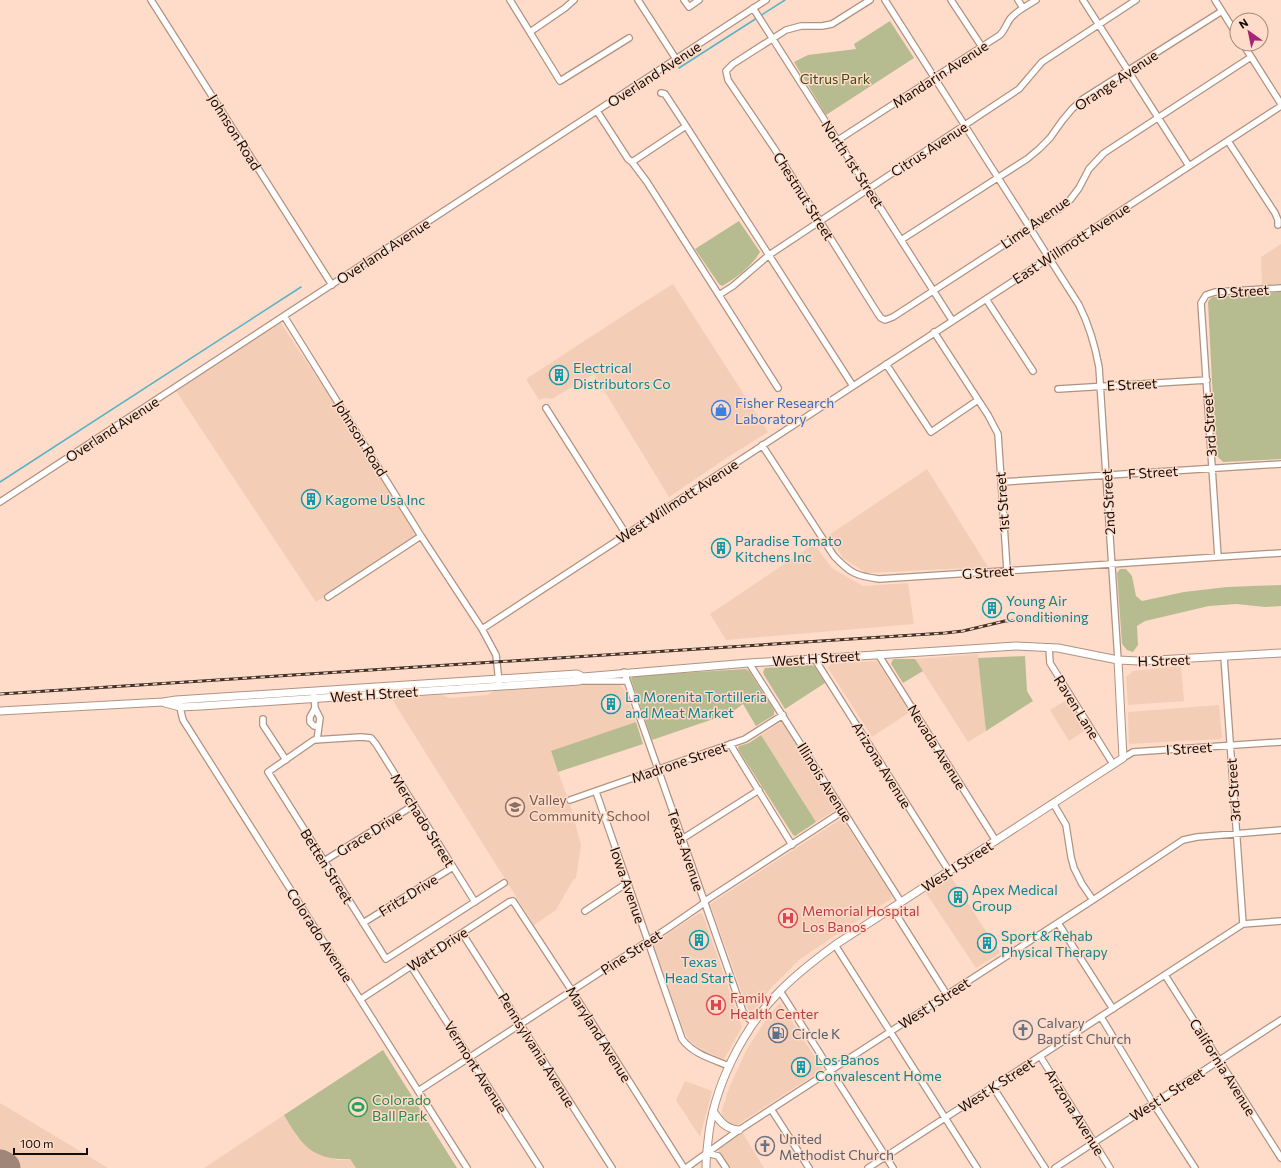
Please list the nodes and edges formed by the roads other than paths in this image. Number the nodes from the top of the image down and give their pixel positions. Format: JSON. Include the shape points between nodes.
{"nodes":[{"id":1,"x":151,"y":0,"type":"edge"},
{"id":2,"x":510,"y":0,"type":"edge"},
{"id":3,"x":574,"y":0,"type":"edge"},
{"id":4,"x":638,"y":0,"type":"edge"},
{"id":5,"x":684,"y":0,"type":"edge"},
{"id":6,"x":699,"y":0,"type":"edge"},
{"id":7,"x":766,"y":0,"type":"edge"},
{"id":8,"x":870,"y":0,"type":"edge"},
{"id":9,"x":885,"y":0,"type":"edge"},
{"id":10,"x":951,"y":0,"type":"edge"},
{"id":11,"x":1018,"y":0,"type":"edge"},
{"id":12,"x":1036,"y":0,"type":"edge"},
{"id":13,"x":1083,"y":0,"type":"edge"},
{"id":14,"x":1136,"y":0,"type":"edge"},
{"id":15,"x":1215,"y":0,"type":"edge"},
{"id":16,"x":753,"y":8,"type":"junction"},
{"id":17,"x":1023,"y":8,"type":"junction"},
{"id":18,"x":1222,"y":11,"type":"junction"},
{"id":19,"x":1229,"y":22,"type":"edge"},
{"id":20,"x":1099,"y":24,"type":"junction"},
{"id":21,"x":530,"y":32,"type":"junction"},
{"id":22,"x":629,"y":38,"type":"dead end"},
{"id":23,"x":772,"y":38,"type":"junction"},
{"id":24,"x":982,"y":47,"type":"junction"},
{"id":25,"x":1248,"y":52,"type":"edge"},
{"id":26,"x":1251,"y":57,"type":"junction"},
{"id":27,"x":676,"y":59,"type":"junction"},
{"id":28,"x":1129,"y":71,"type":"junction"},
{"id":29,"x":935,"y":78,"type":"junction"},
{"id":30,"x":661,"y":93,"type":"dead end"},
{"id":31,"x":1281,"y":105,"type":"edge"},
{"id":32,"x":597,"y":111,"type":"junction"},
{"id":33,"x":1158,"y":118,"type":"junction"},
{"id":34,"x":686,"y":126,"type":"junction"},
{"id":35,"x":965,"y":126,"type":"junction"},
{"id":36,"x":838,"y":140,"type":"junction"},
{"id":37,"x":1228,"y":141,"type":"junction"},
{"id":38,"x":632,"y":162,"type":"junction"},
{"id":39,"x":1189,"y":166,"type":"junction"},
{"id":40,"x":997,"y":177,"type":"junction"},
{"id":41,"x":868,"y":188,"type":"junction"},
{"id":42,"x":820,"y":220,"type":"junction"},
{"id":43,"x":1278,"y":226,"type":"dead end"},
{"id":44,"x":1030,"y":228,"type":"junction"},
{"id":45,"x":901,"y":240,"type":"junction"},
{"id":46,"x":769,"y":255,"type":"junction"},
{"id":47,"x":1049,"y":258,"type":"junction"},
{"id":48,"x":332,"y":285,"type":"junction"},
{"id":49,"x":1281,"y":288,"type":"edge"},
{"id":50,"x":933,"y":291,"type":"junction"},
{"id":51,"x":719,"y":295,"type":"junction"},
{"id":52,"x":1206,"y":295,"type":"joint"},
{"id":53,"x":986,"y":299,"type":"junction"},
{"id":54,"x":284,"y":316,"type":"junction"},
{"id":55,"x":886,"y":320,"type":"joint"},
{"id":56,"x":952,"y":320,"type":"junction"},
{"id":57,"x":934,"y":332,"type":"junction"},
{"id":58,"x":886,"y":364,"type":"junction"},
{"id":59,"x":1033,"y":371,"type":"dead end"},
{"id":60,"x":1207,"y":380,"type":"junction"},
{"id":61,"x":853,"y":386,"type":"junction"},
{"id":62,"x":1100,"y":386,"type":"junction"},
{"id":63,"x":778,"y":388,"type":"dead end"},
{"id":64,"x":1058,"y":389,"type":"dead end"},
{"id":65,"x":978,"y":400,"type":"junction"},
{"id":66,"x":546,"y":408,"type":"dead end"},
{"id":67,"x":762,"y":445,"type":"junction"},
{"id":68,"x":1281,"y":464,"type":"edge"},
{"id":69,"x":1212,"y":468,"type":"junction"},
{"id":70,"x":1106,"y":475,"type":"junction"},
{"id":71,"x":1001,"y":482,"type":"junction"},
{"id":72,"x":0,"y":502,"type":"edge"},
{"id":73,"x":626,"y":534,"type":"junction"},
{"id":74,"x":421,"y":536,"type":"junction"},
{"id":75,"x":1281,"y":553,"type":"edge"},
{"id":76,"x":1218,"y":557,"type":"junction"},
{"id":77,"x":1111,"y":564,"type":"junction"},
{"id":78,"x":1007,"y":570,"type":"junction"},
{"id":79,"x":328,"y":597,"type":"dead end"},
{"id":80,"x":482,"y":629,"type":"junction"},
{"id":81,"x":1048,"y":646,"type":"junction"},
{"id":82,"x":1281,"y":653,"type":"edge"},
{"id":83,"x":878,"y":654,"type":"junction"},
{"id":84,"x":1224,"y":657,"type":"junction"},
{"id":85,"x":814,"y":658,"type":"junction"},
{"id":86,"x":1118,"y":660,"type":"junction"},
{"id":87,"x":749,"y":663,"type":"junction"},
{"id":88,"x":624,"y":672,"type":"junction"},
{"id":89,"x":581,"y":679,"type":"junction"},
{"id":90,"x":627,"y":681,"type":"junction"},
{"id":91,"x":499,"y":682,"type":"junction"},
{"id":92,"x":314,"y":694,"type":"junction"},
{"id":93,"x":180,"y":703,"type":"junction"},
{"id":94,"x":315,"y":708,"type":"junction"},
{"id":95,"x":0,"y":711,"type":"edge"},
{"id":96,"x":783,"y":715,"type":"junction"},
{"id":97,"x":263,"y":719,"type":"dead end"},
{"id":98,"x":316,"y":726,"type":"junction"},
{"id":99,"x":317,"y":738,"type":"junction"},
{"id":100,"x":1281,"y":742,"type":"edge"},
{"id":101,"x":730,"y":744,"type":"junction"},
{"id":102,"x":1230,"y":745,"type":"junction"},
{"id":103,"x":1123,"y":758,"type":"junction"},
{"id":104,"x":286,"y":760,"type":"junction"},
{"id":105,"x":1113,"y":764,"type":"junction"},
{"id":106,"x":658,"y":770,"type":"junction"},
{"id":107,"x":759,"y":790,"type":"junction"},
{"id":108,"x":596,"y":792,"type":"junction"},
{"id":109,"x":570,"y":800,"type":"dead end"},
{"id":110,"x":1053,"y":803,"type":"junction"},
{"id":111,"x":414,"y":805,"type":"junction"},
{"id":112,"x":843,"y":811,"type":"junction"},
{"id":113,"x":1281,"y":830,"type":"edge"},
{"id":114,"x":1236,"y":833,"type":"junction"},
{"id":115,"x":682,"y":839,"type":"junction"},
{"id":116,"x":996,"y":841,"type":"junction"},
{"id":117,"x":792,"y":845,"type":"junction"},
{"id":118,"x":324,"y":861,"type":"junction"},
{"id":119,"x":453,"y":867,"type":"junction"},
{"id":120,"x":949,"y":871,"type":"junction"},
{"id":121,"x":504,"y":883,"type":"dead end"},
{"id":122,"x":627,"y":883,"type":"junction"},
{"id":123,"x":1093,"y":900,"type":"junction"},
{"id":124,"x":475,"y":902,"type":"junction"},
{"id":125,"x":513,"y":902,"type":"joint"},
{"id":126,"x":704,"y":902,"type":"junction"},
{"id":127,"x":901,"y":902,"type":"junction"},
{"id":128,"x":892,"y":908,"type":"junction"},
{"id":129,"x":585,"y":911,"type":"dead end"},
{"id":130,"x":1281,"y":921,"type":"edge"},
{"id":131,"x":1058,"y":922,"type":"junction"},
{"id":132,"x":363,"y":923,"type":"junction"},
{"id":133,"x":1244,"y":924,"type":"junction"},
{"id":134,"x":462,"y":933,"type":"junction"},
{"id":135,"x":648,"y":941,"type":"junction"},
{"id":136,"x":835,"y":945,"type":"junction"},
{"id":137,"x":411,"y":966,"type":"junction"},
{"id":138,"x":1165,"y":975,"type":"junction"},
{"id":139,"x":572,"y":991,"type":"junction"},
{"id":140,"x":780,"y":991,"type":"junction"},
{"id":141,"x":947,"y":995,"type":"junction"},
{"id":142,"x":361,"y":999,"type":"junction"},
{"id":143,"x":1113,"y":1009,"type":"junction"},
{"id":144,"x":1101,"y":1017,"type":"junction"},
{"id":145,"x":1280,"y":1022,"type":"edge"},
{"id":146,"x":754,"y":1023,"type":"junction"},
{"id":147,"x":521,"y":1025,"type":"junction"},
{"id":148,"x":890,"y":1032,"type":"junction"},
{"id":149,"x":1040,"y":1056,"type":"junction"},
{"id":150,"x":470,"y":1057,"type":"junction"},
{"id":151,"x":1219,"y":1060,"type":"junction"},
{"id":152,"x":729,"y":1066,"type":"junction"},
{"id":153,"x":831,"y":1070,"type":"junction"},
{"id":154,"x":993,"y":1087,"type":"junction"},
{"id":155,"x":418,"y":1090,"type":"junction"},
{"id":156,"x":1154,"y":1103,"type":"junction"},
{"id":157,"x":772,"y":1109,"type":"junction"},
{"id":158,"x":713,"y":1111,"type":"junction"},
{"id":159,"x":945,"y":1118,"type":"junction"},
{"id":160,"x":739,"y":1130,"type":"junction"},
{"id":161,"x":1093,"y":1142,"type":"junction"},
{"id":162,"x":707,"y":1153,"type":"junction"},
{"id":163,"x":885,"y":1157,"type":"junction"},
{"id":164,"x":1281,"y":1158,"type":"edge"},
{"id":165,"x":467,"y":1168,"type":"edge"},
{"id":166,"x":540,"y":1168,"type":"edge"},
{"id":167,"x":612,"y":1168,"type":"edge"},
{"id":168,"x":685,"y":1168,"type":"edge"},
{"id":169,"x":706,"y":1168,"type":"edge"},
{"id":170,"x":726,"y":1168,"type":"edge"},
{"id":171,"x":809,"y":1168,"type":"edge"},
{"id":172,"x":868,"y":1168,"type":"edge"},
{"id":173,"x":893,"y":1168,"type":"edge"},
{"id":174,"x":977,"y":1168,"type":"edge"},
{"id":175,"x":1045,"y":1168,"type":"edge"},
{"id":176,"x":1055,"y":1168,"type":"edge"},
{"id":177,"x":1110,"y":1168,"type":"edge"},
{"id":178,"x":1195,"y":1168,"type":"edge"}],
"edges":[{"from":1,"to":48,"type":"street","name":"Johnson Road"},
{"from":2,"to":21,"type":"street"},
{"from":3,"to":21,"type":"street"},
{"from":4,"to":27,"type":"street"},
{"from":5,"to":6,"type":"street","via":[[689,7]]},
{"from":7,"to":16,"type":"street","name":"Overland Avenue"},
{"from":8,"to":23,"type":"street","via":[[832,24],[796,27]]},
{"from":9,"to":29,"type":"street","name":"2nd Street"},
{"from":10,"to":24,"type":"street"},
{"from":11,"to":17,"type":"street"},
{"from":12,"to":17,"type":"street","name":"Mandarin Avenue"},
{"from":13,"to":20,"type":"street"},
{"from":14,"to":20,"type":"street","name":"Citrus Avenue"},
{"from":15,"to":18,"type":"street"},
{"from":16,"to":23,"type":"street","name":"North 1st Street"},
{"from":16,"to":27,"type":"street","name":"Overland Avenue"},
{"from":17,"to":24,"type":"street","name":"Mandarin Avenue","via":[[1009,20],[1000,35]]},
{"from":18,"to":19,"type":"street"},
{"from":18,"to":28,"type":"street","name":"Orange Avenue"},
{"from":20,"to":28,"type":"street"},
{"from":20,"to":35,"type":"street","name":"Citrus Avenue","via":[[1046,59],[1020,89]]},
{"from":21,"to":22,"type":"street","via":[[560,81]]},
{"from":23,"to":36,"type":"street","name":"North 1st Street"},
{"from":23,"to":42,"type":"street","name":"Chestnut Street","via":[[733,64],[726,71],[728,80]]},
{"from":24,"to":29,"type":"street","name":"Mandarin Avenue"},
{"from":25,"to":26,"type":"street"},
{"from":26,"to":31,"type":"street"},
{"from":26,"to":33,"type":"street","name":"Lime Avenue"},
{"from":27,"to":32,"type":"street","name":"Overland Avenue"},
{"from":28,"to":33,"type":"street"},
{"from":28,"to":40,"type":"street","name":"Orange Avenue","via":[[1083,99],[1039,149]]},
{"from":29,"to":35,"type":"street","name":"2nd Street"},
{"from":29,"to":36,"type":"street","name":"Mandarin Avenue"},
{"from":30,"to":34,"type":"street","via":[[665,94]]},
{"from":31,"to":37,"type":"street","name":"East Willmott Avenue"},
{"from":32,"to":38,"type":"street"},
{"from":32,"to":48,"type":"street","name":"Overland Avenue"},
{"from":33,"to":39,"type":"street"},
{"from":33,"to":44,"type":"street","name":"Lime Avenue","via":[[1104,153],[1089,169],[1070,200]]},
{"from":34,"to":38,"type":"street"},
{"from":34,"to":46,"type":"street"},
{"from":35,"to":40,"type":"street","name":"2nd Street"},
{"from":35,"to":41,"type":"street","name":"Citrus Avenue"},
{"from":36,"to":41,"type":"street","name":"North 1st Street"},
{"from":37,"to":39,"type":"street","name":"East Willmott Avenue"},
{"from":37,"to":43,"type":"street","via":[[1275,213]]},
{"from":38,"to":51,"type":"street"},
{"from":39,"to":47,"type":"street","name":"East Willmott Avenue"},
{"from":40,"to":44,"type":"street","name":"2nd Street"},
{"from":40,"to":45,"type":"street","name":"Orange Avenue"},
{"from":41,"to":42,"type":"street","name":"Citrus Avenue"},
{"from":41,"to":45,"type":"street","name":"North 1st Street"},
{"from":42,"to":46,"type":"street","name":"Citrus Avenue"},
{"from":42,"to":55,"type":"street","name":"Chestnut Street","via":[[878,314]]},
{"from":44,"to":47,"type":"street","name":"2nd Street"},
{"from":44,"to":50,"type":"street","name":"Lime Avenue"},
{"from":45,"to":50,"type":"street","name":"North 1st Street"},
{"from":46,"to":51,"type":"street","name":"Citrus Avenue"},
{"from":46,"to":61,"type":"street"},
{"from":47,"to":53,"type":"street","name":"East Willmott Avenue"},
{"from":47,"to":62,"type":"street","name":"2nd Street","via":[[1088,323],[1096,350]]},
{"from":48,"to":54,"type":"street","name":"Overland Avenue"},
{"from":49,"to":52,"type":"street","name":"D Street","via":[[1215,292]]},
{"from":50,"to":55,"type":"street","name":"Lime Avenue"},
{"from":50,"to":56,"type":"street","name":"North 1st Street"},
{"from":51,"to":63,"type":"street"},
{"from":52,"to":60,"type":"street","name":"3rd Street","via":[[1201,304]]},
{"from":53,"to":56,"type":"street","name":"East Willmott Avenue"},
{"from":53,"to":59,"type":"street"},
{"from":54,"to":72,"type":"street","name":"Overland Avenue"},
{"from":54,"to":74,"type":"street","name":"Johnson Road"},
{"from":56,"to":57,"type":"street","name":"East Willmott Avenue"},
{"from":57,"to":58,"type":"street","name":"West Willmott Avenue"},
{"from":57,"to":65,"type":"street"},
{"from":58,"to":61,"type":"street","name":"West Willmott Avenue"},
{"from":58,"to":65,"type":"street","via":[[931,432]]},
{"from":60,"to":62,"type":"street","name":"E Street"},
{"from":60,"to":69,"type":"street","name":"3rd Street"},
{"from":61,"to":67,"type":"street","name":"West Willmott Avenue"},
{"from":62,"to":64,"type":"street","name":"E Street"},
{"from":62,"to":70,"type":"street","name":"2nd Street"},
{"from":65,"to":71,"type":"street","name":"1st Street","via":[[998,434]]},
{"from":66,"to":73,"type":"street"},
{"from":67,"to":73,"type":"street","name":"West Willmott Avenue"},
{"from":67,"to":78,"type":"street","name":"G Street","via":[[834,556],[854,573],[863,577],[879,578]]},
{"from":68,"to":69,"type":"street","name":"F Street"},
{"from":69,"to":70,"type":"street","name":"F Street"},
{"from":69,"to":76,"type":"street","name":"3rd Street"},
{"from":70,"to":71,"type":"street","name":"F Street"},
{"from":70,"to":77,"type":"street","name":"2nd Street"},
{"from":71,"to":78,"type":"street","name":"1st Street"},
{"from":73,"to":80,"type":"street","name":"West Willmott Avenue"},
{"from":74,"to":79,"type":"street"},
{"from":74,"to":80,"type":"street","name":"Johnson Road"},
{"from":75,"to":76,"type":"street","name":"G Street"},
{"from":76,"to":77,"type":"street","name":"G Street"},
{"from":77,"to":78,"type":"street","name":"G Street"},
{"from":77,"to":86,"type":"street","name":"2nd Street"},
{"from":80,"to":91,"type":"street","name":"Johnson Road","via":[[496,655]]},
{"from":81,"to":83,"type":"street","name":"West H Street"},
{"from":81,"to":86,"type":"street","name":"H Street"},
{"from":81,"to":105,"type":"street","name":"Raven Lane","via":[[1050,663]]},
{"from":82,"to":84,"type":"street","name":"H Street"},
{"from":83,"to":85,"type":"street","name":"West H Street"},
{"from":83,"to":116,"type":"street","name":"Nevada Avenue"},
{"from":84,"to":86,"type":"street","name":"H Street","via":[[1154,661]]},
{"from":84,"to":102,"type":"street","name":"3rd Street"},
{"from":85,"to":87,"type":"street","name":"West H Street"},
{"from":85,"to":120,"type":"street","name":"Arizona Avenue"},
{"from":86,"to":103,"type":"street","name":"2nd Street"},
{"from":87,"to":88,"type":"street","name":"West H Street"},
{"from":87,"to":96,"type":"street","name":"Illinois Avenue"},
{"from":88,"to":89,"type":"street","name":"West H Street"},
{"from":88,"to":90,"type":"street","name":"Texas Avenue"},
{"from":89,"to":90,"type":"street"},
{"from":89,"to":91,"type":"street","name":"West H Street"},
{"from":90,"to":106,"type":"street","name":"Texas Avenue"},
{"from":91,"to":92,"type":"street","name":"West H Street"},
{"from":92,"to":93,"type":"street","name":"West H Street"},
{"from":92,"to":94,"type":"street"},
{"from":93,"to":95,"type":"street","name":"West H Street","via":[[110,704]]},
{"from":93,"to":142,"type":"street","name":"Colorado Avenue","via":[[183,720]]},
{"from":94,"to":98,"type":"street","via":[[320,718]]},
{"from":94,"to":98,"type":"street","via":[[310,722]]},
{"from":96,"to":101,"type":"street","name":"Madrone Street","via":[[745,739]]},
{"from":96,"to":112,"type":"street","name":"Illinois Avenue"},
{"from":97,"to":104,"type":"street","via":[[263,725]]},
{"from":98,"to":99,"type":"street","via":[[319,733]]},
{"from":99,"to":104,"type":"street"},
{"from":99,"to":111,"type":"street","name":"Merchado Street","via":[[371,738]]},
{"from":100,"to":102,"type":"street","name":"I Street"},
{"from":101,"to":106,"type":"street","name":"Madrone Street"},
{"from":101,"to":107,"type":"street"},
{"from":102,"to":103,"type":"street","name":"I Street","via":[[1133,752]]},
{"from":102,"to":114,"type":"street","name":"3rd Street"},
{"from":103,"to":105,"type":"street","name":"West I Street"},
{"from":104,"to":118,"type":"street","name":"Betten Street","via":[[268,772]]},
{"from":105,"to":110,"type":"street","name":"West I Street"},
{"from":106,"to":108,"type":"street","name":"Madrone Street"},
{"from":106,"to":115,"type":"street","name":"Texas Avenue"},
{"from":107,"to":115,"type":"street"},
{"from":107,"to":117,"type":"street"},
{"from":108,"to":109,"type":"street","name":"Madrone Street"},
{"from":108,"to":122,"type":"street","name":"Iowa Avenue"},
{"from":110,"to":116,"type":"street","name":"West I Street"},
{"from":110,"to":123,"type":"street","via":[[1066,825],[1074,868]]},
{"from":111,"to":118,"type":"street","name":"Grace Drive"},
{"from":111,"to":119,"type":"street","name":"Merchado Street"},
{"from":112,"to":117,"type":"street","name":"Pine Street"},
{"from":112,"to":127,"type":"street","name":"Illinois Avenue"},
{"from":113,"to":114,"type":"street"},
{"from":114,"to":123,"type":"street","name":"West J Street","via":[[1183,840]]},
{"from":114,"to":133,"type":"street","name":"3rd Street"},
{"from":115,"to":126,"type":"street","name":"Texas Avenue"},
{"from":116,"to":120,"type":"street","name":"West I Street"},
{"from":117,"to":126,"type":"street","name":"Pine Street"},
{"from":118,"to":132,"type":"street","name":"Betten Street"},
{"from":119,"to":124,"type":"street","name":"Merchado Street"},
{"from":119,"to":132,"type":"street","name":"Fritz Drive"},
{"from":120,"to":127,"type":"street","name":"West I Street"},
{"from":121,"to":124,"type":"street"},
{"from":122,"to":129,"type":"street"},
{"from":122,"to":135,"type":"street","name":"Iowa Avenue"},
{"from":123,"to":131,"type":"street","name":"West J Street"},
{"from":124,"to":132,"type":"street","name":"Betten Street","via":[[386,959]]},
{"from":125,"to":134,"type":"street","name":"Watt Drive","via":[[509,902]]},
{"from":125,"to":139,"type":"street","name":"Maryland Avenue"},
{"from":126,"to":135,"type":"street","name":"Pine Street"},
{"from":126,"to":146,"type":"street","name":"Texas Avenue","via":[[743,1012]]},
{"from":127,"to":128,"type":"street","name":"West I Street"},
{"from":128,"to":136,"type":"street","name":"West I Street"},
{"from":128,"to":141,"type":"street"},
{"from":130,"to":133,"type":"street"},
{"from":131,"to":141,"type":"street","name":"West J Street"},
{"from":131,"to":143,"type":"street"},
{"from":133,"to":138,"type":"street","name":"West K Street"},
{"from":134,"to":137,"type":"street","name":"Watt Drive"},
{"from":134,"to":147,"type":"street","name":"Pennsylvania Avenue"},
{"from":135,"to":139,"type":"street","name":"Pine Street"},
{"from":135,"to":152,"type":"street","name":"Iowa Avenue","via":[[682,1038],[690,1049]]},
{"from":136,"to":140,"type":"street","name":"West I Street"},
{"from":136,"to":148,"type":"street"},
{"from":137,"to":142,"type":"street","name":"Watt Drive"},
{"from":137,"to":150,"type":"street","name":"Vermont Avenue"},
{"from":138,"to":143,"type":"street","name":"West K Street"},
{"from":138,"to":151,"type":"street","name":"California Avenue"},
{"from":139,"to":147,"type":"street","name":"Pine Street"},
{"from":139,"to":168,"type":"street","name":"Maryland Avenue"},
{"from":140,"to":146,"type":"street","name":"West I Street"},
{"from":140,"to":153,"type":"street"},
{"from":141,"to":148,"type":"street","name":"West J Street"},
{"from":142,"to":155,"type":"street","name":"Colorado Avenue"},
{"from":143,"to":144,"type":"street","name":"West K Street"},
{"from":144,"to":149,"type":"street","name":"West K Street"},
{"from":144,"to":156,"type":"street"},
{"from":145,"to":151,"type":"street","name":"West L Street"},
{"from":146,"to":152,"type":"street","name":"West I Street"},
{"from":147,"to":150,"type":"street","name":"Pine Street"},
{"from":147,"to":167,"type":"street","name":"Pennsylvania Avenue"},
{"from":148,"to":153,"type":"street","name":"West J Street"},
{"from":148,"to":159,"type":"street"},
{"from":149,"to":154,"type":"street","name":"West K Street"},
{"from":149,"to":161,"type":"street","name":"Arizona Avenue"},
{"from":150,"to":155,"type":"street","name":"Pine Street"},
{"from":150,"to":166,"type":"street","name":"Vermont Avenue"},
{"from":151,"to":156,"type":"street","name":"West L Street"},
{"from":151,"to":164,"type":"street","name":"California Avenue"},
{"from":152,"to":158,"type":"street","name":"West I Street"},
{"from":153,"to":157,"type":"street","name":"West J Street"},
{"from":153,"to":163,"type":"street"},
{"from":154,"to":159,"type":"street","name":"West K Street"},
{"from":154,"to":175,"type":"street"},
{"from":155,"to":165,"type":"street","name":"Colorado Avenue"},
{"from":156,"to":161,"type":"street","name":"West L Street"},
{"from":156,"to":178,"type":"street"},
{"from":157,"to":160,"type":"street","name":"West J Street"},
{"from":157,"to":171,"type":"street"},
{"from":158,"to":160,"type":"street","via":[[726,1126]]},
{"from":158,"to":162,"type":"street","name":"West I Street"},
{"from":159,"to":163,"type":"street","name":"West K Street"},
{"from":159,"to":174,"type":"street"},
{"from":160,"to":162,"type":"street","name":"West J Street"},
{"from":161,"to":176,"type":"street","name":"West L Street"},
{"from":161,"to":177,"type":"street","name":"Arizona Avenue"},
{"from":162,"to":168,"type":"street","name":"West J Street"},
{"from":162,"to":169,"type":"street","name":"West I Street"},
{"from":162,"to":170,"type":"street","via":[[718,1156]]},
{"from":163,"to":172,"type":"street","name":"West K Street"},
{"from":163,"to":173,"type":"street"}]}
